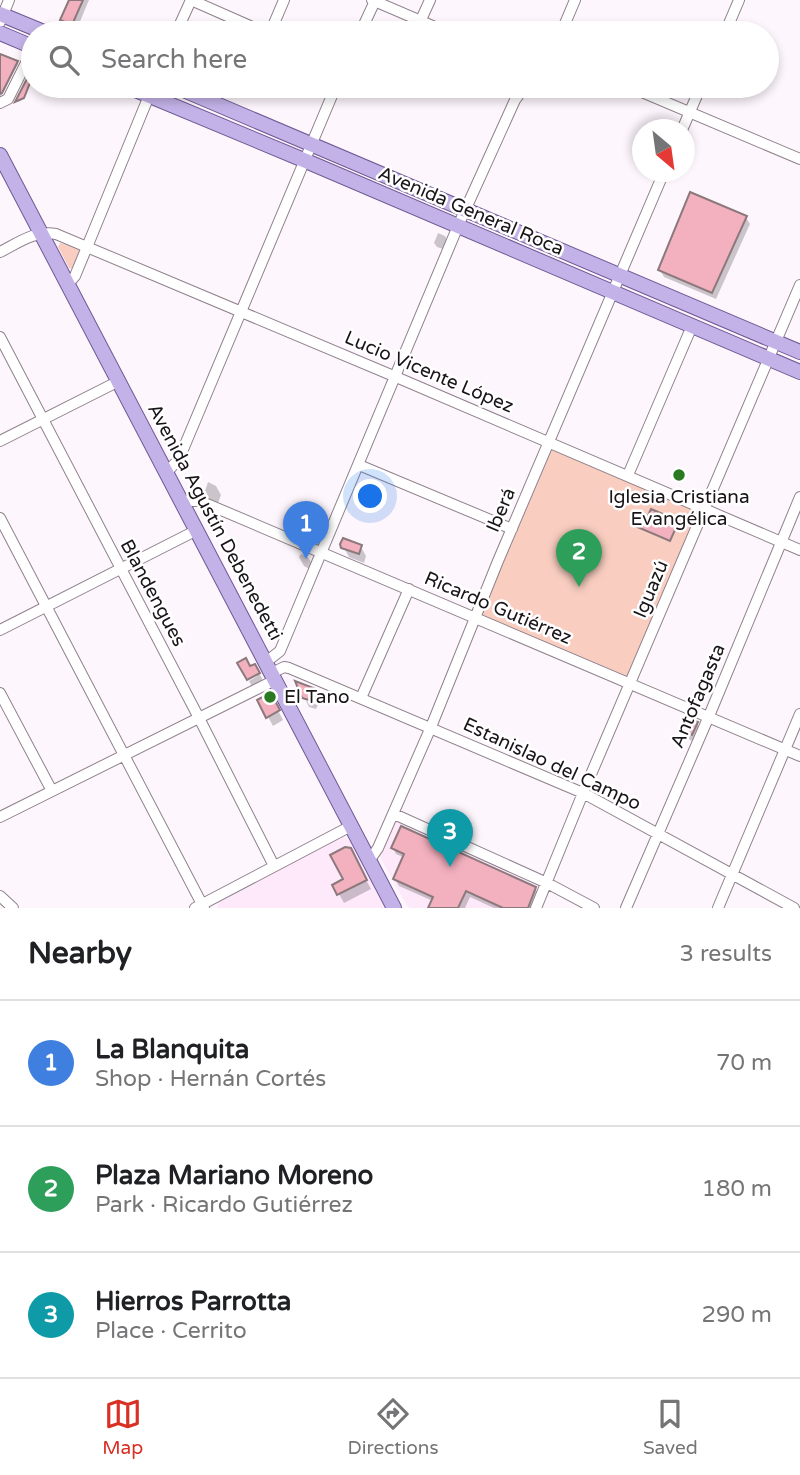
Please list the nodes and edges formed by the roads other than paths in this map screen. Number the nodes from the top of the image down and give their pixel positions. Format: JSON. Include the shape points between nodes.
{"nodes":[{"id":1,"x":9,"y":0,"type":"edge"},
{"id":2,"x":191,"y":0,"type":"edge"},
{"id":3,"x":284,"y":0,"type":"edge"},
{"id":4,"x":430,"y":0,"type":"edge"},
{"id":5,"x":575,"y":0,"type":"edge"},
{"id":6,"x":739,"y":0,"type":"edge"},
{"id":7,"x":373,"y":1,"type":"edge"},
{"id":8,"x":1,"y":17,"type":"edge"},
{"id":9,"x":181,"y":21,"type":"edge"},
{"id":10,"x":240,"y":21,"type":"edge"},
{"id":11,"x":274,"y":21,"type":"edge"},
{"id":12,"x":365,"y":21,"type":"edge"},
{"id":13,"x":421,"y":21,"type":"joint"},
{"id":14,"x":566,"y":21,"type":"edge"},
{"id":15,"x":729,"y":21,"type":"edge"},
{"id":16,"x":21,"y":24,"type":"edge"},
{"id":17,"x":0,"y":33,"type":"edge"},
{"id":18,"x":21,"y":43,"type":"edge"},
{"id":19,"x":21,"y":72,"type":"edge"},
{"id":20,"x":148,"y":98,"type":"edge"},
{"id":21,"x":167,"y":98,"type":"edge"},
{"id":22,"x":202,"y":98,"type":"edge"},
{"id":23,"x":331,"y":98,"type":"edge"},
{"id":24,"x":518,"y":98,"type":"edge"},
{"id":25,"x":655,"y":98,"type":"edge"},
{"id":26,"x":696,"y":98,"type":"edge"},
{"id":27,"x":0,"y":103,"type":"edge"},
{"id":28,"x":689,"y":113,"type":"junction"},
{"id":29,"x":687,"y":119,"type":"edge"},
{"id":30,"x":312,"y":145,"type":"junction"},
{"id":31,"x":0,"y":155,"type":"edge"},
{"id":32,"x":800,"y":159,"type":"edge"},
{"id":33,"x":306,"y":160,"type":"junction"},
{"id":34,"x":660,"y":182,"type":"edge"},
{"id":35,"x":466,"y":210,"type":"junction"},
{"id":36,"x":458,"y":226,"type":"junction"},
{"id":37,"x":41,"y":233,"type":"junction"},
{"id":38,"x":87,"y":247,"type":"junction"},
{"id":39,"x":0,"y":252,"type":"edge"},
{"id":40,"x":620,"y":276,"type":"junction"},
{"id":41,"x":68,"y":284,"type":"junction"},
{"id":42,"x":800,"y":285,"type":"edge"},
{"id":43,"x":613,"y":293,"type":"junction"},
{"id":44,"x":242,"y":312,"type":"junction"},
{"id":45,"x":692,"y":326,"type":"junction"},
{"id":46,"x":0,"y":337,"type":"edge"},
{"id":47,"x":776,"y":341,"type":"junction"},
{"id":48,"x":800,"y":352,"type":"edge"},
{"id":49,"x":768,"y":359,"type":"junction"},
{"id":50,"x":800,"y":372,"type":"edge"},
{"id":51,"x":396,"y":377,"type":"junction"},
{"id":52,"x":119,"y":381,"type":"junction"},
{"id":53,"x":43,"y":419,"type":"junction"},
{"id":54,"x":0,"y":441,"type":"edge"},
{"id":55,"x":550,"y":443,"type":"junction"},
{"id":56,"x":359,"y":465,"type":"junction"},
{"id":57,"x":167,"y":472,"type":"junction"},
{"id":58,"x":628,"y":475,"type":"junction"},
{"id":59,"x":800,"y":497,"type":"edge"},
{"id":60,"x":182,"y":501,"type":"junction"},
{"id":61,"x":706,"y":508,"type":"junction"},
{"id":62,"x":0,"y":518,"type":"edge"},
{"id":63,"x":512,"y":529,"type":"junction"},
{"id":64,"x":197,"y":530,"type":"junction"},
{"id":65,"x":781,"y":542,"type":"junction"},
{"id":66,"x":800,"y":550,"type":"edge"},
{"id":67,"x":321,"y":552,"type":"junction"},
{"id":68,"x":121,"y":568,"type":"junction"},
{"id":69,"x":409,"y":589,"type":"junction"},
{"id":70,"x":46,"y":606,"type":"junction"},
{"id":71,"x":475,"y":617,"type":"junction"},
{"id":72,"x":0,"y":629,"type":"edge"},
{"id":73,"x":271,"y":671,"type":"junction"},
{"id":74,"x":630,"y":684,"type":"junction"},
{"id":75,"x":0,"y":693,"type":"edge"},
{"id":76,"x":361,"y":698,"type":"junction"},
{"id":77,"x":800,"y":714,"type":"edge"},
{"id":78,"x":709,"y":716,"type":"junction"},
{"id":79,"x":199,"y":718,"type":"junction"},
{"id":80,"x":431,"y":727,"type":"junction"},
{"id":81,"x":785,"y":749,"type":"junction"},
{"id":82,"x":124,"y":754,"type":"junction"},
{"id":83,"x":800,"y":756,"type":"edge"},
{"id":84,"x":52,"y":791,"type":"junction"},
{"id":85,"x":583,"y":793,"type":"junction"},
{"id":86,"x":394,"y":814,"type":"junction"},
{"id":87,"x":0,"y":817,"type":"edge"},
{"id":88,"x":351,"y":827,"type":"junction"},
{"id":89,"x":659,"y":833,"type":"junction"},
{"id":90,"x":369,"y":861,"type":"junction"},
{"id":91,"x":274,"y":866,"type":"junction"},
{"id":92,"x":733,"y":874,"type":"junction"},
{"id":93,"x":547,"y":883,"type":"junction"},
{"id":94,"x":0,"y":896,"type":"edge"},
{"id":95,"x":200,"y":907,"type":"edge"},
{"id":96,"x":13,"y":908,"type":"edge"},
{"id":97,"x":394,"y":908,"type":"edge"},
{"id":98,"x":536,"y":908,"type":"edge"},
{"id":99,"x":594,"y":908,"type":"edge"},
{"id":100,"x":626,"y":908,"type":"edge"},
{"id":101,"x":718,"y":908,"type":"edge"},
{"id":102,"x":794,"y":908,"type":"edge"}],
"edges":[{"from":1,"to":8,"type":"street"},
{"from":2,"to":9,"type":"street"},
{"from":2,"to":10,"type":"street"},
{"from":3,"to":11,"type":"street"},
{"from":4,"to":13,"type":"street"},
{"from":5,"to":14,"type":"street"},
{"from":6,"to":15,"type":"street"},
{"from":7,"to":12,"type":"street"},
{"from":7,"to":13,"type":"street"},
{"from":8,"to":16,"type":"main road"},
{"from":17,"to":18,"type":"main road"},
{"from":19,"to":27,"type":"street","via":[[8,99]]},
{"from":20,"to":38,"type":"street"},
{"from":21,"to":33,"type":"main road","name":"Avenida General Roca"},
{"from":22,"to":30,"type":"main road","name":"Avenida General Roca"},
{"from":23,"to":30,"type":"street"},
{"from":24,"to":35,"type":"street"},
{"from":25,"to":28,"type":"street"},
{"from":26,"to":28,"type":"street"},
{"from":28,"to":29,"type":"street"},
{"from":28,"to":32,"type":"street"},
{"from":30,"to":33,"type":"street"},
{"from":30,"to":35,"type":"main road","name":"Avenida General Roca"},
{"from":31,"to":37,"type":"main road","name":"Avenida Agustín Debenedetti"},
{"from":33,"to":36,"type":"main road","name":"Avenida General Roca"},
{"from":33,"to":44,"type":"street"},
{"from":34,"to":40,"type":"street","name":"Iberá"},
{"from":35,"to":36,"type":"street"},
{"from":35,"to":40,"type":"main road","name":"Avenida General Roca"},
{"from":36,"to":43,"type":"main road","name":"Avenida General Roca"},
{"from":36,"to":51,"type":"street"},
{"from":37,"to":38,"type":"street","name":"Lucio Vicente López"},
{"from":37,"to":39,"type":"street"},
{"from":37,"to":41,"type":"main road","name":"Avenida Agustín Debenedetti"},
{"from":38,"to":41,"type":"street"},
{"from":38,"to":44,"type":"street","name":"Lucio Vicente López"},
{"from":40,"to":43,"type":"street","name":"Iberá"},
{"from":40,"to":47,"type":"main road","name":"Avenida General Roca"},
{"from":41,"to":52,"type":"main road","name":"Avenida Agustín Debenedetti"},
{"from":42,"to":47,"type":"street","name":"Iguazú"},
{"from":43,"to":45,"type":"main road","name":"Avenida General Roca"},
{"from":43,"to":55,"type":"street","name":"Iberá"},
{"from":44,"to":51,"type":"street","name":"Lucio Vicente López"},
{"from":44,"to":57,"type":"street","via":[[179,458]]},
{"from":45,"to":49,"type":"main road","name":"Avenida General Roca"},
{"from":45,"to":58,"type":"street"},
{"from":46,"to":53,"type":"street","name":"Blandengues"},
{"from":47,"to":48,"type":"main road","name":"Avenida General Roca"},
{"from":47,"to":49,"type":"street","name":"Iguazú"},
{"from":49,"to":50,"type":"main road","name":"Avenida General Roca"},
{"from":49,"to":61,"type":"street","name":"Iguazú"},
{"from":51,"to":55,"type":"street","name":"Lucio Vicente López"},
{"from":51,"to":56,"type":"street"},
{"from":52,"to":53,"type":"street"},
{"from":52,"to":57,"type":"main road","name":"Avenida Agustín Debenedetti"},
{"from":53,"to":54,"type":"street"},
{"from":53,"to":68,"type":"street","name":"Blandengues"},
{"from":55,"to":58,"type":"street","name":"Lucio Vicente López"},
{"from":55,"to":63,"type":"street","name":"Iberá"},
{"from":56,"to":63,"type":"street"},
{"from":56,"to":67,"type":"street"},
{"from":57,"to":60,"type":"main road","name":"Avenida Agustín Debenedetti"},
{"from":58,"to":61,"type":"street","name":"Lucio Vicente López"},
{"from":59,"to":65,"type":"street","name":"Antofagasta"},
{"from":60,"to":64,"type":"main road","name":"Avenida Agustín Debenedetti"},
{"from":60,"to":67,"type":"street","name":"Ricardo Gutiérrez","via":[[200,501]]},
{"from":61,"to":65,"type":"street","name":"Lucio Vicente López"},
{"from":61,"to":74,"type":"street","name":"Iguazú"},
{"from":62,"to":70,"type":"street"},
{"from":63,"to":71,"type":"street","name":"Iberá"},
{"from":64,"to":68,"type":"street"},
{"from":64,"to":73,"type":"main road","name":"Avenida Agustín Debenedetti"},
{"from":65,"to":66,"type":"street","name":"Lucio Vicente López"},
{"from":65,"to":78,"type":"street","name":"Antofagasta"},
{"from":67,"to":69,"type":"street","name":"Ricardo Gutiérrez"},
{"from":67,"to":73,"type":"street"},
{"from":68,"to":70,"type":"street"},
{"from":68,"to":79,"type":"street","name":"Blandengues"},
{"from":69,"to":71,"type":"street","name":"Ricardo Gutiérrez"},
{"from":69,"to":76,"type":"street"},
{"from":70,"to":72,"type":"street"},
{"from":70,"to":82,"type":"street"},
{"from":71,"to":74,"type":"street","name":"Ricardo Gutiérrez"},
{"from":71,"to":80,"type":"street","name":"Iberá"},
{"from":73,"to":76,"type":"street","name":"Estanislao del Campo","via":[[289,668]]},
{"from":73,"to":79,"type":"street"},
{"from":73,"to":88,"type":"main road","name":"Avenida Agustín Debenedetti"},
{"from":74,"to":78,"type":"street","name":"Ricardo Gutiérrez"},
{"from":74,"to":85,"type":"street","name":"Iguazú"},
{"from":75,"to":84,"type":"street"},
{"from":76,"to":80,"type":"street","name":"Estanislao del Campo"},
{"from":77,"to":81,"type":"street"},
{"from":78,"to":81,"type":"street","name":"Ricardo Gutiérrez"},
{"from":78,"to":89,"type":"street","name":"Antofagasta"},
{"from":79,"to":82,"type":"street"},
{"from":79,"to":91,"type":"street","name":"Blandengues"},
{"from":80,"to":85,"type":"street","name":"Estanislao del Campo"},
{"from":80,"to":86,"type":"street","name":"Iberá"},
{"from":81,"to":83,"type":"street","name":"Ricardo Gutiérrez"},
{"from":81,"to":92,"type":"street"},
{"from":82,"to":84,"type":"street"},
{"from":82,"to":95,"type":"street"},
{"from":84,"to":87,"type":"street"},
{"from":85,"to":89,"type":"street","name":"Estanislao del Campo"},
{"from":85,"to":93,"type":"street","name":"Iguazú"},
{"from":86,"to":90,"type":"street","name":"Iberá"},
{"from":86,"to":93,"type":"street"},
{"from":88,"to":90,"type":"main road","name":"Avenida Agustín Debenedetti"},
{"from":88,"to":91,"type":"street"},
{"from":89,"to":92,"type":"street","name":"Estanislao del Campo"},
{"from":89,"to":100,"type":"street","name":"Antofagasta"},
{"from":90,"to":97,"type":"main road","name":"Avenida Agustín Debenedetti"},
{"from":91,"to":95,"type":"street"},
{"from":92,"to":101,"type":"street"},
{"from":92,"to":102,"type":"street","name":"Estanislao del Campo"},
{"from":93,"to":98,"type":"street","name":"Iguazú"},
{"from":93,"to":99,"type":"street"},
{"from":94,"to":96,"type":"street"}]}
